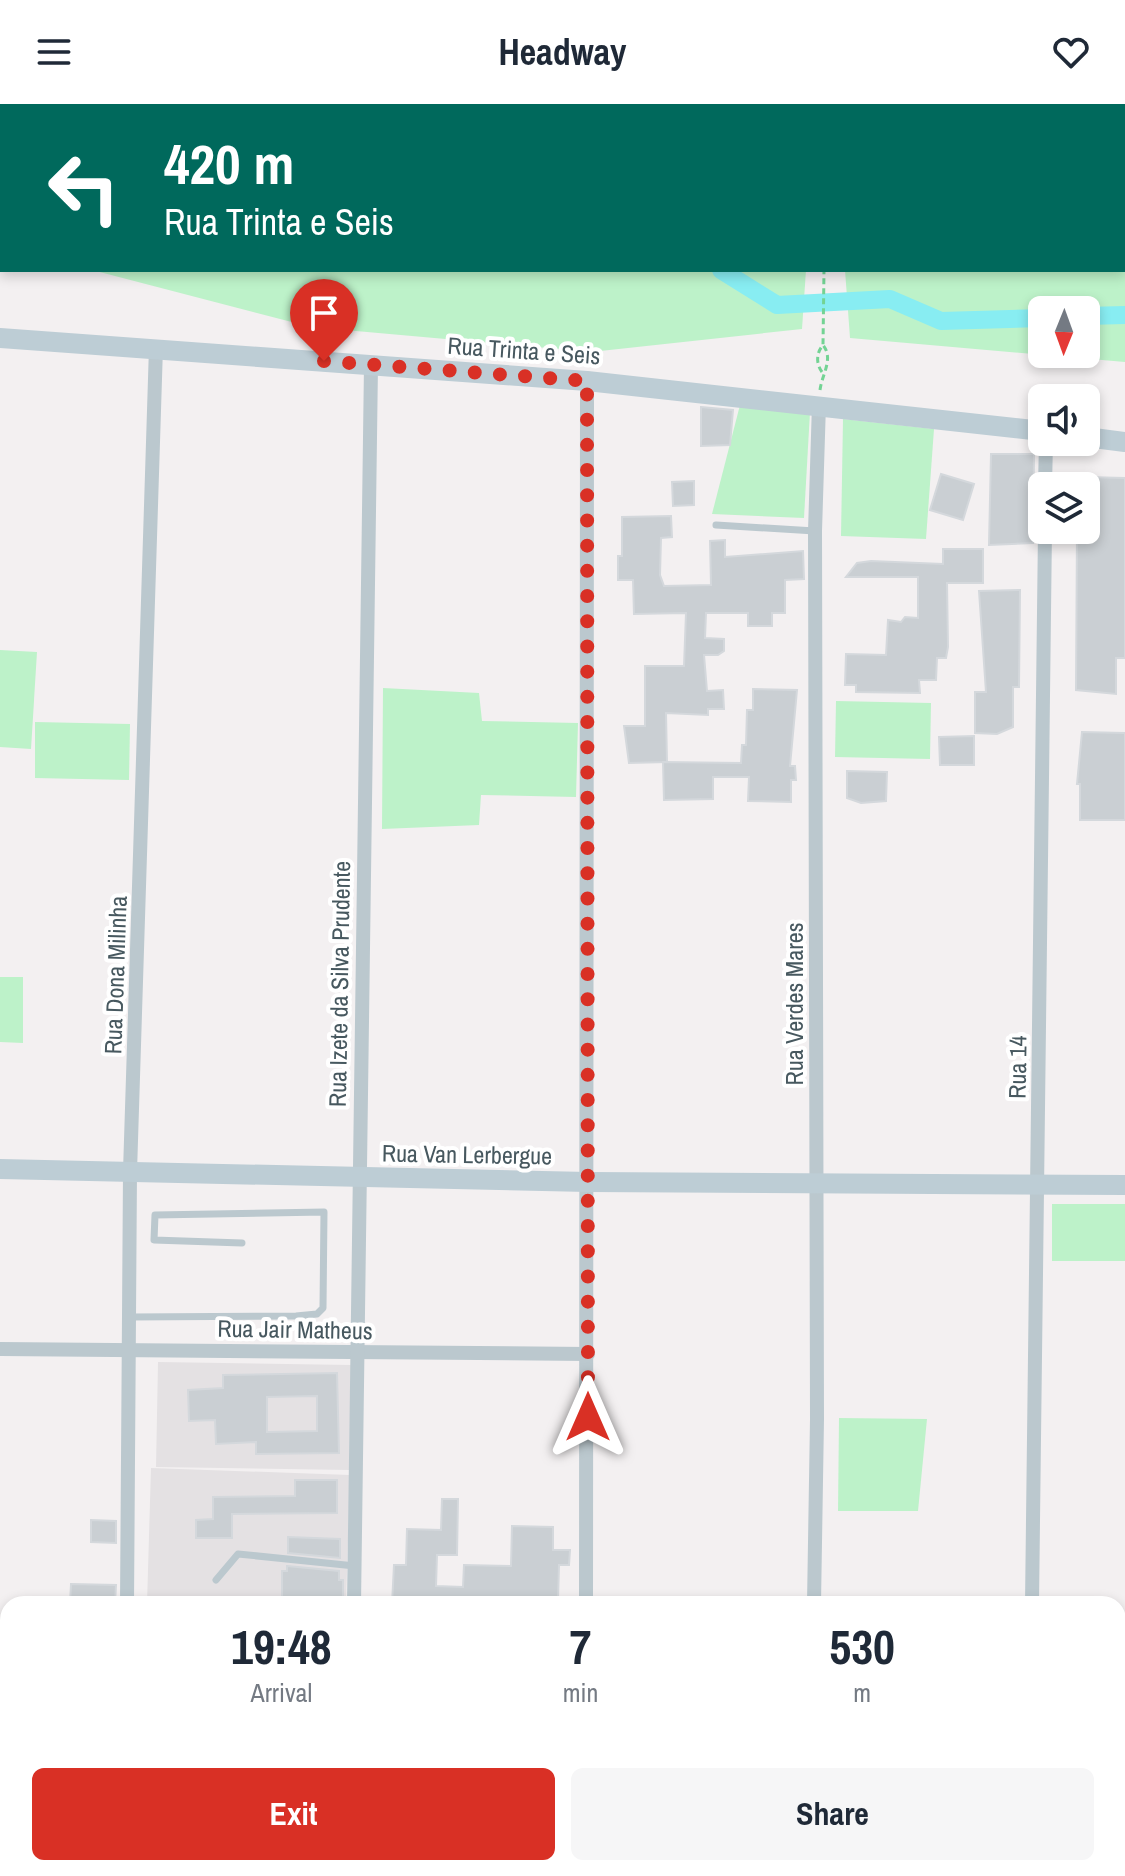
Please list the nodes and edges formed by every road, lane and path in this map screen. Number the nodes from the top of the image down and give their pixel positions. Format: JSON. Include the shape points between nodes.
{"nodes":[{"id":1,"x":824,"y":272,"type":"edge"},
{"id":2,"x":0,"y":338,"type":"edge"},
{"id":3,"x":823,"y":345,"type":"junction"},
{"id":4,"x":156,"y":347,"type":"junction"},
{"id":5,"x":371,"y":365,"type":"junction"},
{"id":6,"x":587,"y":381,"type":"junction"},
{"id":7,"x":819,"y":404,"type":"junction"},
{"id":8,"x":1028,"y":429,"type":"edge"},
{"id":9,"x":1100,"y":439,"type":"edge"},
{"id":10,"x":1125,"y":442,"type":"edge"},
{"id":11,"x":716,"y":525,"type":"dead end"},
{"id":12,"x":815,"y":531,"type":"junction"},
{"id":13,"x":1045,"y":544,"type":"edge"},
{"id":14,"x":0,"y":1169,"type":"edge"},
{"id":15,"x":130,"y":1172,"type":"junction"},
{"id":16,"x":358,"y":1178,"type":"junction"},
{"id":17,"x":588,"y":1182,"type":"junction"},
{"id":18,"x":1038,"y":1184,"type":"junction"},
{"id":19,"x":816,"y":1185,"type":"junction"},
{"id":20,"x":1125,"y":1185,"type":"edge"},
{"id":21,"x":242,"y":1243,"type":"dead end"},
{"id":22,"x":130,"y":1317,"type":"junction"},
{"id":23,"x":0,"y":1349,"type":"edge"},
{"id":24,"x":129,"y":1349,"type":"junction"},
{"id":25,"x":356,"y":1353,"type":"junction"},
{"id":26,"x":588,"y":1354,"type":"junction"},
{"id":27,"x":355,"y":1566,"type":"junction"},
{"id":28,"x":216,"y":1580,"type":"dead end"},
{"id":29,"x":127,"y":1596,"type":"edge"},
{"id":30,"x":354,"y":1596,"type":"edge"},
{"id":31,"x":586,"y":1596,"type":"edge"},
{"id":32,"x":814,"y":1596,"type":"edge"},
{"id":33,"x":1032,"y":1596,"type":"edge"},
{"id":34,"x":1028,"y":1876,"type":"edge"},
{"id":35,"x":1089,"y":1876,"type":"edge"}],
"edges":[{"from":1,"to":3,"type":"path"},
{"from":2,"to":4,"type":"street","name":"Rua Trinta e Seis"},
{"from":3,"to":3,"type":"path","via":[[818,351],[822,372],[828,366]]},
{"from":4,"to":5,"type":"street","name":"Rua Trinta e Seis"},
{"from":4,"to":15,"type":"street","name":"Rua Dona Milinha"},
{"from":5,"to":6,"type":"street","name":"Rua Trinta e Seis"},
{"from":5,"to":16,"type":"street","name":"Rua Izete da Silva Prudente"},
{"from":6,"to":7,"type":"street","name":"Rua Trinta e Seis"},
{"from":6,"to":17,"type":"street"},
{"from":7,"to":8,"type":"street","name":"Rua Trinta e Seis"},
{"from":7,"to":12,"type":"street","name":"Rua Verdes Mares"},
{"from":9,"to":10,"type":"street"},
{"from":11,"to":12,"type":"lane"},
{"from":12,"to":19,"type":"street","name":"Rua Verdes Mares"},
{"from":13,"to":18,"type":"street","name":"Rua 14"},
{"from":14,"to":15,"type":"street","name":"Rua Van Lerbergue"},
{"from":15,"to":16,"type":"street","name":"Rua Van Lerbergue"},
{"from":15,"to":22,"type":"street","name":"Rua Dona Milinha"},
{"from":16,"to":17,"type":"street","name":"Rua Van Lerbergue"},
{"from":16,"to":25,"type":"street","name":"Rua Izete da Silva Prudente"},
{"from":17,"to":19,"type":"street","name":"Rua Van Lerbergue"},
{"from":17,"to":26,"type":"street"},
{"from":18,"to":19,"type":"street","name":"Rua Van Lerbergue"},
{"from":18,"to":20,"type":"street","name":"Rua Van Lerbergue"},
{"from":18,"to":33,"type":"street","name":"Rua 14"},
{"from":19,"to":32,"type":"street","name":"Rua Verdes Mares"},
{"from":21,"to":22,"type":"lane","via":[[154,1240],[155,1215],[324,1212],[323,1308],[317,1314],[296,1316]]},
{"from":22,"to":24,"type":"street","name":"Rua Dona Milinha"},
{"from":23,"to":24,"type":"street","name":"Rua Jair Matheus"},
{"from":24,"to":25,"type":"street","name":"Rua Jair Matheus"},
{"from":24,"to":29,"type":"street","name":"Rua Dona Milinha"},
{"from":25,"to":26,"type":"street","name":"Rua Jair Matheus"},
{"from":25,"to":27,"type":"street","name":"Rua Izete da Silva Prudente"},
{"from":26,"to":31,"type":"street"},
{"from":27,"to":28,"type":"lane","via":[[238,1554]]},
{"from":27,"to":30,"type":"street","name":"Rua Izete da Silva Prudente"},
{"from":34,"to":35,"type":"street"}]}
